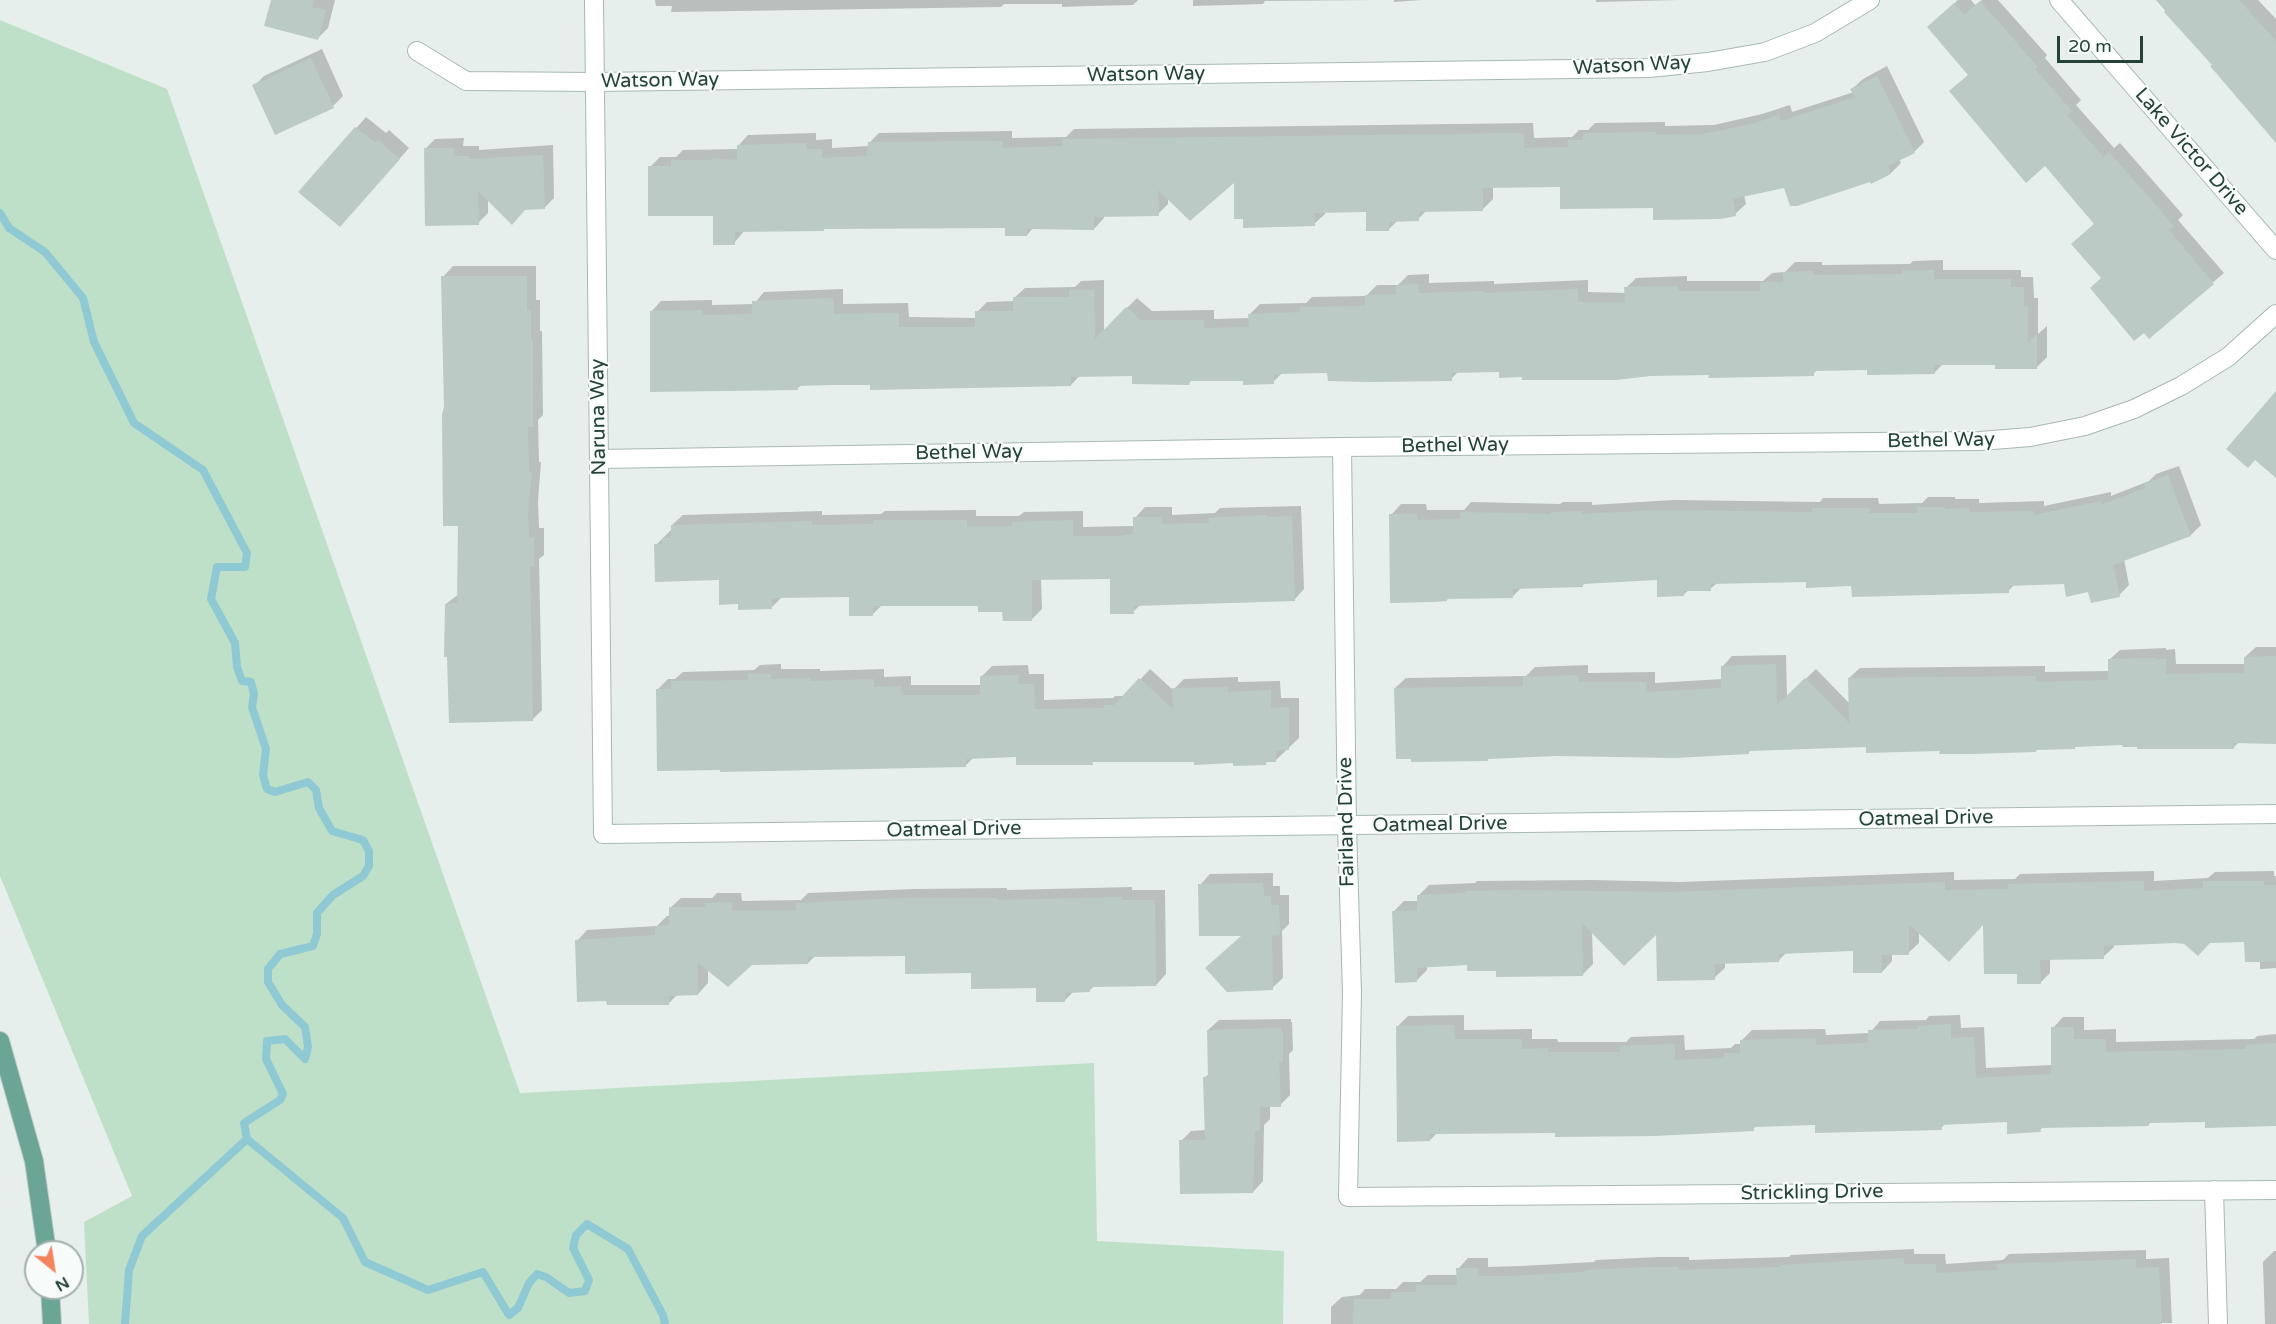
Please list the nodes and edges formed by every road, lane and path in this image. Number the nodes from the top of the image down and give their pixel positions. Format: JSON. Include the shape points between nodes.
{"nodes":[{"id":1,"x":594,"y":0,"type":"edge"},
{"id":2,"x":1870,"y":0,"type":"edge"},
{"id":3,"x":2059,"y":0,"type":"edge"},
{"id":4,"x":417,"y":51,"type":"dead end"},
{"id":5,"x":595,"y":82,"type":"junction"},
{"id":6,"x":2276,"y":250,"type":"edge"},
{"id":7,"x":2276,"y":314,"type":"edge"},
{"id":8,"x":1342,"y":447,"type":"junction"},
{"id":9,"x":599,"y":459,"type":"junction"},
{"id":10,"x":2276,"y":814,"type":"edge"},
{"id":11,"x":1347,"y":826,"type":"junction"},
{"id":12,"x":603,"y":834,"type":"joint"},
{"id":13,"x":0,"y":1041,"type":"edge"},
{"id":14,"x":2214,"y":1190,"type":"junction"},
{"id":15,"x":2276,"y":1190,"type":"edge"},
{"id":16,"x":1348,"y":1197,"type":"joint"},
{"id":17,"x":45,"y":1240,"type":"edge"},
{"id":18,"x":51,"y":1300,"type":"edge"},
{"id":19,"x":52,"y":1324,"type":"edge"},
{"id":20,"x":2218,"y":1324,"type":"edge"}],
"edges":[{"from":1,"to":5,"type":"street","name":"Naruna Way"},
{"from":2,"to":5,"type":"street","name":"Watson Way","via":[[1815,33],[1765,52],[1649,68]]},
{"from":3,"to":6,"type":"street","name":"Lake Victor Drive"},
{"from":4,"to":5,"type":"street","name":"Watson Way","via":[[466,81]]},
{"from":5,"to":9,"type":"street","name":"Naruna Way"},
{"from":7,"to":8,"type":"street","name":"Bethel Way","via":[[2228,357],[2181,386],[2134,409],[2085,426],[2030,437],[1980,441]]},
{"from":8,"to":9,"type":"street","name":"Bethel Way"},
{"from":8,"to":11,"type":"street","name":"Fairland Drive"},
{"from":9,"to":12,"type":"street","name":"Naruna Way"},
{"from":10,"to":11,"type":"street","name":"Oatmeal Drive"},
{"from":11,"to":12,"type":"street","name":"Oatmeal Drive"},
{"from":11,"to":16,"type":"street","name":"Fairland Drive","via":[[1352,993]]},
{"from":13,"to":17,"type":"main road","via":[[34,1161]]},
{"from":14,"to":15,"type":"street","name":"Strickling Drive"},
{"from":14,"to":16,"type":"street","name":"Strickling Drive"},
{"from":14,"to":20,"type":"street"},
{"from":18,"to":19,"type":"main road"}]}
